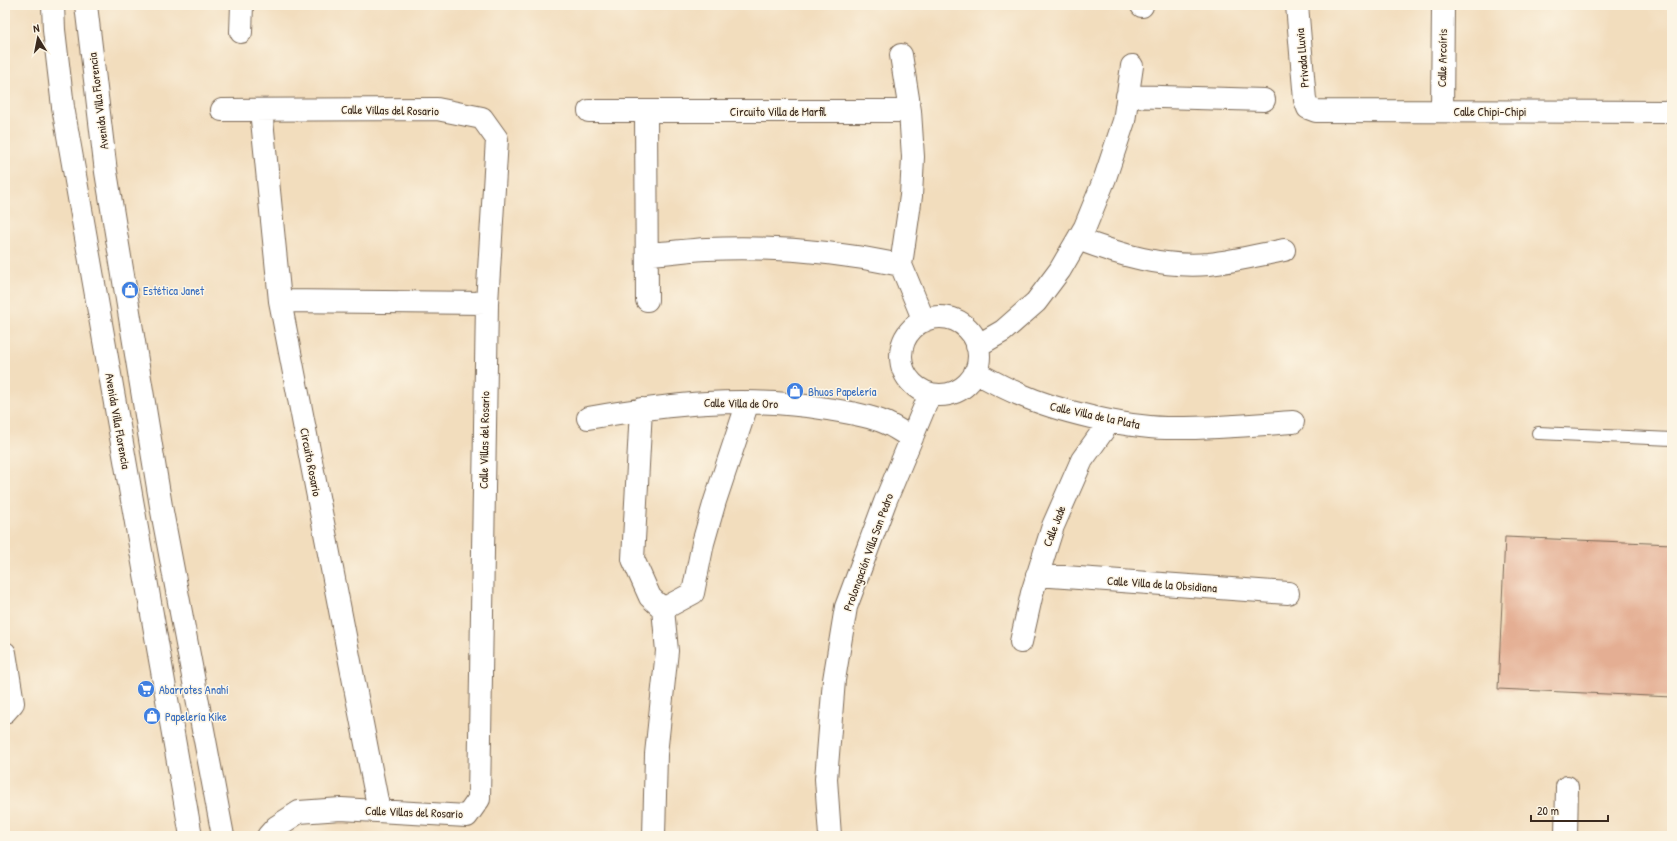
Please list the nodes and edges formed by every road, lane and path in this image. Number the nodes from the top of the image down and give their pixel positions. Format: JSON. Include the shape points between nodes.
{"nodes":[{"id":1,"x":53,"y":5,"type":"edge"},
{"id":2,"x":86,"y":5,"type":"edge"},
{"id":3,"x":242,"y":5,"type":"edge"},
{"id":4,"x":1443,"y":5,"type":"edge"},
{"id":5,"x":1297,"y":7,"type":"edge"},
{"id":6,"x":241,"y":32,"type":"dead end"},
{"id":7,"x":901,"y":55,"type":"dead end"},
{"id":8,"x":1132,"y":66,"type":"dead end"},
{"id":9,"x":96,"y":91,"type":"junction"},
{"id":10,"x":62,"y":95,"type":"junction"},
{"id":11,"x":1127,"y":96,"type":"junction"},
{"id":12,"x":1264,"y":100,"type":"dead end"},
{"id":13,"x":1308,"y":108,"type":"joint"},
{"id":14,"x":222,"y":110,"type":"dead end"},
{"id":15,"x":261,"y":110,"type":"junction"},
{"id":16,"x":589,"y":111,"type":"dead end"},
{"id":17,"x":646,"y":111,"type":"junction"},
{"id":18,"x":910,"y":111,"type":"junction"},
{"id":19,"x":1442,"y":111,"type":"junction"},
{"id":20,"x":1672,"y":112,"type":"edge"},
{"id":21,"x":1078,"y":240,"type":"junction"},
{"id":22,"x":1284,"y":250,"type":"dead end"},
{"id":23,"x":647,"y":254,"type":"junction"},
{"id":24,"x":901,"y":265,"type":"junction"},
{"id":25,"x":647,"y":300,"type":"dead end"},
{"id":26,"x":280,"y":302,"type":"junction"},
{"id":27,"x":487,"y":303,"type":"junction"},
{"id":28,"x":924,"y":321,"type":"junction"},
{"id":29,"x":977,"y":346,"type":"junction"},
{"id":30,"x":975,"y":372,"type":"junction"},
{"id":31,"x":930,"y":394,"type":"junction"},
{"id":32,"x":748,"y":402,"type":"junction"},
{"id":33,"x":641,"y":409,"type":"junction"},
{"id":34,"x":588,"y":418,"type":"dead end"},
{"id":35,"x":1110,"y":421,"type":"junction"},
{"id":36,"x":1293,"y":422,"type":"dead end"},
{"id":37,"x":1538,"y":433,"type":"dead end"},
{"id":38,"x":912,"y":438,"type":"junction"},
{"id":39,"x":1672,"y":439,"type":"edge"},
{"id":40,"x":161,"y":506,"type":"junction"},
{"id":41,"x":134,"y":511,"type":"junction"},
{"id":42,"x":1037,"y":575,"type":"junction"},
{"id":43,"x":1288,"y":593,"type":"dead end"},
{"id":44,"x":663,"y":609,"type":"junction"},
{"id":45,"x":1021,"y":642,"type":"dead end"},
{"id":46,"x":5,"y":653,"type":"edge"},
{"id":47,"x":5,"y":712,"type":"edge"},
{"id":48,"x":1567,"y":787,"type":"dead end"},
{"id":49,"x":379,"y":811,"type":"junction"},
{"id":50,"x":190,"y":836,"type":"edge"},
{"id":51,"x":222,"y":836,"type":"edge"},
{"id":52,"x":268,"y":836,"type":"edge"},
{"id":53,"x":654,"y":836,"type":"edge"},
{"id":54,"x":830,"y":836,"type":"edge"},
{"id":55,"x":1566,"y":836,"type":"edge"}],
"edges":[{"from":1,"to":10,"type":"street","name":"Avenida Villa Florencia"},
{"from":2,"to":9,"type":"street","name":"Avenida Villa Florencia"},
{"from":3,"to":6,"type":"street"},
{"from":4,"to":19,"type":"street","name":"Calle Arcoíris"},
{"from":5,"to":13,"type":"street","name":"Privada Lluvia","via":[[1305,100]]},
{"from":7,"to":18,"type":"street"},
{"from":8,"to":11,"type":"street"},
{"from":9,"to":10,"type":"street"},
{"from":9,"to":40,"type":"street","name":"Avenida Villa Florencia"},
{"from":10,"to":41,"type":"street","name":"Avenida Villa Florencia"},
{"from":11,"to":12,"type":"street"},
{"from":11,"to":21,"type":"street","via":[[1124,121],[1105,178]]},
{"from":13,"to":19,"type":"street","name":"Calle Chipi-Chipi"},
{"from":14,"to":15,"type":"street","name":"Calle Villas del Rosario"},
{"from":15,"to":26,"type":"street","name":"Circuito Rosario"},
{"from":15,"to":27,"type":"street","name":"Calle Villas del Rosario","via":[[436,109],[482,118],[497,139]]},
{"from":16,"to":17,"type":"street","name":"Circuito Villa de Marfil"},
{"from":17,"to":18,"type":"street","name":"Circuito Villa de Marfil"},
{"from":17,"to":23,"type":"street"},
{"from":18,"to":24,"type":"street","via":[[913,157],[911,196]]},
{"from":19,"to":20,"type":"street","name":"Calle Chipi-Chipi"},
{"from":21,"to":22,"type":"street","via":[[1110,252],[1176,264],[1208,264]]},
{"from":21,"to":29,"type":"street","via":[[1036,302],[1003,331]]},
{"from":23,"to":24,"type":"street","via":[[708,249],[769,249],[867,258]]},
{"from":23,"to":25,"type":"street"},
{"from":24,"to":28,"type":"street"},
{"from":26,"to":27,"type":"street"},
{"from":26,"to":49,"type":"street","name":"Circuito Rosario"},
{"from":27,"to":49,"type":"street","name":"Calle Villas del Rosario","via":[[479,799],[467,816]]},
{"from":28,"to":29,"type":"street","via":[[950,319],[962,324]]},
{"from":28,"to":31,"type":"street","via":[[913,328],[905,339],[901,353],[902,366],[908,379],[918,389]]},
{"from":29,"to":30,"type":"street","via":[[979,359]]},
{"from":30,"to":31,"type":"street","via":[[968,383],[957,391],[944,395]]},
{"from":30,"to":35,"type":"street","name":"Calle Villa de la Plata","via":[[1019,395]]},
{"from":31,"to":38,"type":"street","name":"Prolongación Villa San Pedro"},
{"from":32,"to":33,"type":"street","name":"Calle Villa de Oro","via":[[703,402]]},
{"from":32,"to":38,"type":"street","name":"Calle Villa de Oro","via":[[806,405],[844,411],[884,422]]},
{"from":32,"to":44,"type":"street","via":[[715,501],[693,593]]},
{"from":33,"to":34,"type":"street","name":"Calle Villa de Oro"},
{"from":33,"to":44,"type":"street","via":[[633,560],[650,597]]},
{"from":35,"to":36,"type":"street","name":"Calle Villa de la Plata","via":[[1165,428]]},
{"from":35,"to":42,"type":"street","name":"Calle Jade","via":[[1082,460],[1053,526]]},
{"from":37,"to":39,"type":"lane"},
{"from":38,"to":54,"type":"street","name":"Prolongación Villa San Pedro","via":[[846,607],[834,680],[826,779]]},
{"from":40,"to":41,"type":"street"},
{"from":40,"to":51,"type":"street","name":"Avenida Villa Florencia"},
{"from":41,"to":50,"type":"street","name":"Avenida Villa Florencia"},
{"from":42,"to":43,"type":"street","name":"Calle Villa de la Obsidiana"},
{"from":42,"to":45,"type":"street","name":"Calle Jade"},
{"from":44,"to":53,"type":"street","via":[[667,651],[659,710]]},
{"from":46,"to":47,"type":"street","via":[[13,703]]},
{"from":48,"to":55,"type":"street"},
{"from":49,"to":52,"type":"street","name":"Calle Villas del Rosario","via":[[341,809],[299,812],[276,827]]}]}
